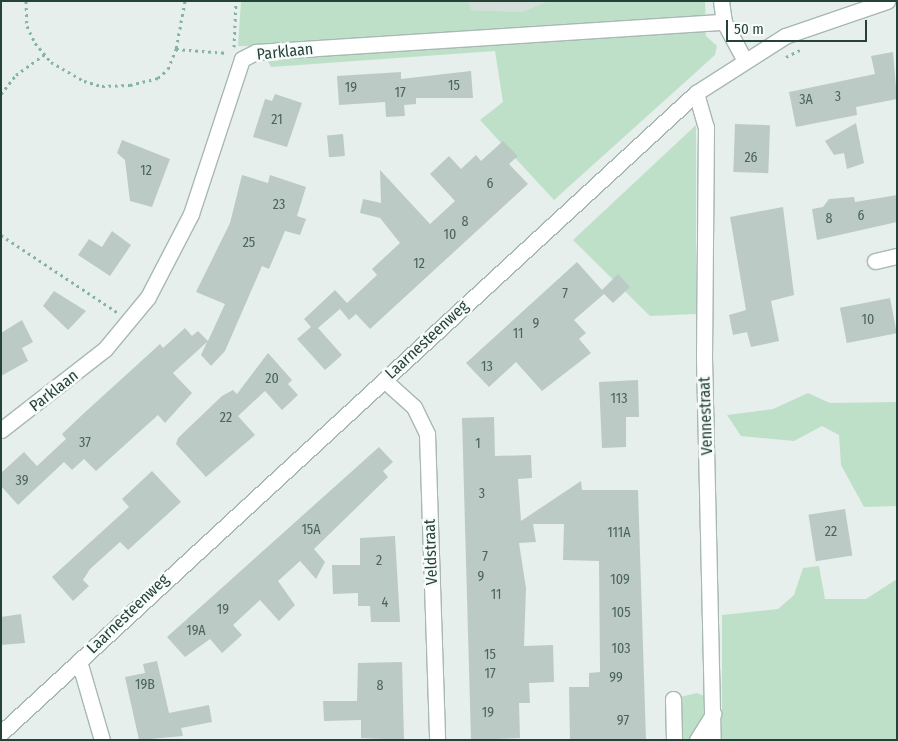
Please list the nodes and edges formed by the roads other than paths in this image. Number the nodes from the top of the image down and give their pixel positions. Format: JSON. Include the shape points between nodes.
{"nodes":[{"id":1,"x":721,"y":1,"type":"edge"},
{"id":2,"x":887,"y":1,"type":"edge"},
{"id":3,"x":724,"y":22,"type":"junction"},
{"id":4,"x":744,"y":60,"type":"junction"},
{"id":5,"x":696,"y":94,"type":"junction"},
{"id":6,"x":897,"y":256,"type":"edge"},
{"id":7,"x":875,"y":261,"type":"dead end"},
{"id":8,"x":384,"y":380,"type":"junction"},
{"id":9,"x":1,"y":430,"type":"edge"},
{"id":10,"x":79,"y":661,"type":"junction"},
{"id":11,"x":673,"y":699,"type":"dead end"},
{"id":12,"x":713,"y":714,"type":"junction"},
{"id":13,"x":1,"y":733,"type":"edge"},
{"id":14,"x":102,"y":740,"type":"edge"},
{"id":15,"x":437,"y":740,"type":"edge"},
{"id":16,"x":674,"y":740,"type":"edge"},
{"id":17,"x":697,"y":740,"type":"edge"},
{"id":18,"x":713,"y":740,"type":"edge"}],
"edges":[{"from":1,"to":3,"type":"street"},
{"from":2,"to":4,"type":"street","name":"Laarnesteenweg","via":[[827,19]]},
{"from":3,"to":4,"type":"street"},
{"from":3,"to":9,"type":"street","name":"Parklaan","via":[[256,52],[242,59],[191,214],[164,271],[130,320],[61,387]]},
{"from":4,"to":5,"type":"street","name":"Laarnesteenweg"},
{"from":5,"to":8,"type":"street","name":"Laarnesteenweg"},
{"from":5,"to":12,"type":"street","name":"Vennestraat","via":[[706,127],[704,349]]},
{"from":6,"to":7,"type":"street"},
{"from":8,"to":10,"type":"street","name":"Laarnesteenweg"},
{"from":8,"to":15,"type":"street","name":"Veldstraat","via":[[414,407],[427,434]]},
{"from":10,"to":13,"type":"street","name":"Laarnesteenweg"},
{"from":10,"to":14,"type":"street"},
{"from":11,"to":16,"type":"street"},
{"from":12,"to":17,"type":"street"},
{"from":12,"to":18,"type":"street","name":"Vennestraat"}]}
